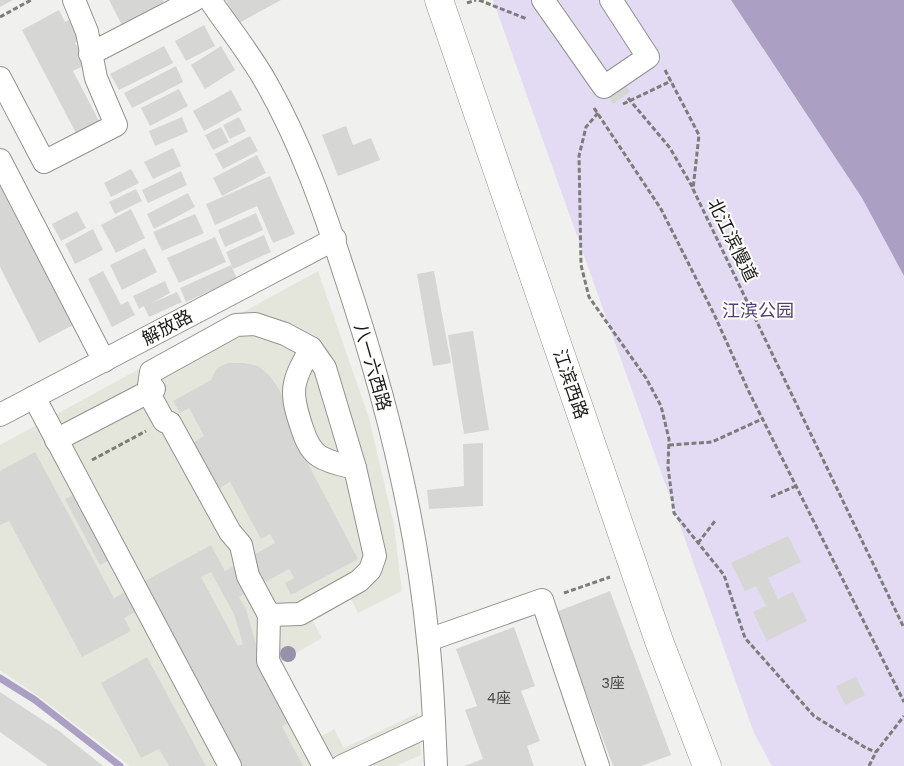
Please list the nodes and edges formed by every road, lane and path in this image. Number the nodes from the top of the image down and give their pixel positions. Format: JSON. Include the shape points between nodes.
{"nodes":[{"id":1,"x":31,"y":0,"type":"edge"},
{"id":2,"x":74,"y":0,"type":"edge"},
{"id":3,"x":194,"y":0,"type":"edge"},
{"id":4,"x":210,"y":0,"type":"edge"},
{"id":5,"x":439,"y":0,"type":"edge"},
{"id":6,"x":479,"y":0,"type":"edge"},
{"id":7,"x":543,"y":0,"type":"edge"},
{"id":8,"x":611,"y":0,"type":"edge"},
{"id":9,"x":0,"y":16,"type":"edge"},
{"id":10,"x":533,"y":27,"type":"dead end"},
{"id":11,"x":90,"y":54,"type":"junction"},
{"id":12,"x":662,"y":66,"type":"dead end"},
{"id":13,"x":0,"y":78,"type":"edge"},
{"id":14,"x":670,"y":81,"type":"junction"},
{"id":15,"x":620,"y":105,"type":"dead end"},
{"id":16,"x":593,"y":107,"type":"dead end"},
{"id":17,"x":598,"y":114,"type":"junction"},
{"id":18,"x":0,"y":160,"type":"edge"},
{"id":19,"x":335,"y":240,"type":"junction"},
{"id":20,"x":311,"y":348,"type":"junction"},
{"id":21,"x":104,"y":361,"type":"junction"},
{"id":22,"x":151,"y":391,"type":"junction"},
{"id":23,"x":34,"y":397,"type":"junction"},
{"id":24,"x":0,"y":415,"type":"edge"},
{"id":25,"x":762,"y":419,"type":"junction"},
{"id":26,"x":164,"y":421,"type":"junction"},
{"id":27,"x":56,"y":440,"type":"junction"},
{"id":28,"x":669,"y":445,"type":"junction"},
{"id":29,"x":355,"y":468,"type":"junction"},
{"id":30,"x":72,"y":470,"type":"junction"},
{"id":31,"x":796,"y":486,"type":"junction"},
{"id":32,"x":771,"y":497,"type":"dead end"},
{"id":33,"x":716,"y":521,"type":"dead end"},
{"id":34,"x":698,"y":544,"type":"junction"},
{"id":35,"x":614,"y":575,"type":"dead end"},
{"id":36,"x":582,"y":587,"type":"dead end"},
{"id":37,"x":269,"y":615,"type":"junction"},
{"id":38,"x":904,"y":628,"type":"edge"},
{"id":39,"x":428,"y":640,"type":"junction"},
{"id":40,"x":904,"y":702,"type":"edge"},
{"id":41,"x":904,"y":716,"type":"edge"},
{"id":42,"x":434,"y":723,"type":"junction"},
{"id":43,"x":876,"y":752,"type":"junction"},
{"id":44,"x":230,"y":766,"type":"edge"},
{"id":45,"x":324,"y":766,"type":"edge"},
{"id":46,"x":342,"y":766,"type":"edge"},
{"id":47,"x":436,"y":766,"type":"edge"},
{"id":48,"x":598,"y":766,"type":"edge"},
{"id":49,"x":707,"y":766,"type":"edge"},
{"id":50,"x":869,"y":766,"type":"edge"}],
"edges":[{"from":1,"to":9,"type":"path"},
{"from":2,"to":11,"type":"street","via":[[87,32]]},
{"from":3,"to":11,"type":"street"},
{"from":4,"to":19,"type":"street","name":"八一六西路","via":[[262,76],[286,121]]},
{"from":5,"to":49,"type":"main road","name":"江滨西路","via":[[659,641]]},
{"from":6,"to":10,"type":"path","via":[[527,20]]},
{"from":7,"to":8,"type":"street","via":[[604,87],[648,57]]},
{"from":11,"to":13,"type":"street","via":[[96,78],[116,124],[44,162]]},
{"from":12,"to":14,"type":"path","name":"北江滨慢道"},
{"from":14,"to":15,"type":"path"},
{"from":14,"to":38,"type":"path","name":"北江滨慢道","via":[[699,135],[693,189]]},
{"from":16,"to":17,"type":"path"},
{"from":17,"to":25,"type":"path","via":[[662,209]]},
{"from":17,"to":28,"type":"path","via":[[586,128],[579,156],[581,265],[589,297],[662,406]]},
{"from":18,"to":21,"type":"street"},
{"from":19,"to":21,"type":"street","name":"解放路"},
{"from":19,"to":39,"type":"street","name":"八一六西路","via":[[376,373],[399,462]]},
{"from":20,"to":22,"type":"street","via":[[285,334],[255,324],[236,325],[150,372]]},
{"from":20,"to":29,"type":"street","via":[[325,368]]},
{"from":20,"to":29,"type":"street","via":[[293,388],[293,402],[308,444],[329,462]]},
{"from":21,"to":23,"type":"street","name":"解放路"},
{"from":22,"to":26,"type":"street"},
{"from":22,"to":27,"type":"street"},
{"from":23,"to":24,"type":"street","name":"解放路"},
{"from":23,"to":27,"type":"street"},
{"from":25,"to":28,"type":"path","via":[[712,442]]},
{"from":25,"to":31,"type":"path"},
{"from":26,"to":30,"type":"path"},
{"from":26,"to":37,"type":"street","via":[[170,423],[230,532],[241,545],[248,576]]},
{"from":27,"to":30,"type":"street"},
{"from":28,"to":34,"type":"path","via":[[668,467],[674,513]]},
{"from":29,"to":37,"type":"street","via":[[375,556],[370,570],[359,581],[300,614]]},
{"from":30,"to":44,"type":"street"},
{"from":31,"to":32,"type":"path"},
{"from":31,"to":40,"type":"path"},
{"from":33,"to":34,"type":"path"},
{"from":34,"to":43,"type":"path","via":[[724,575],[745,638],[814,716]]},
{"from":35,"to":36,"type":"path"},
{"from":37,"to":45,"type":"street","via":[[268,661]]},
{"from":39,"to":42,"type":"street","name":"八一六西路"},
{"from":39,"to":48,"type":"street","via":[[542,600]]},
{"from":41,"to":43,"type":"path"},
{"from":42,"to":46,"type":"street"},
{"from":42,"to":47,"type":"street","name":"八一六西路"},
{"from":43,"to":50,"type":"path"}]}
